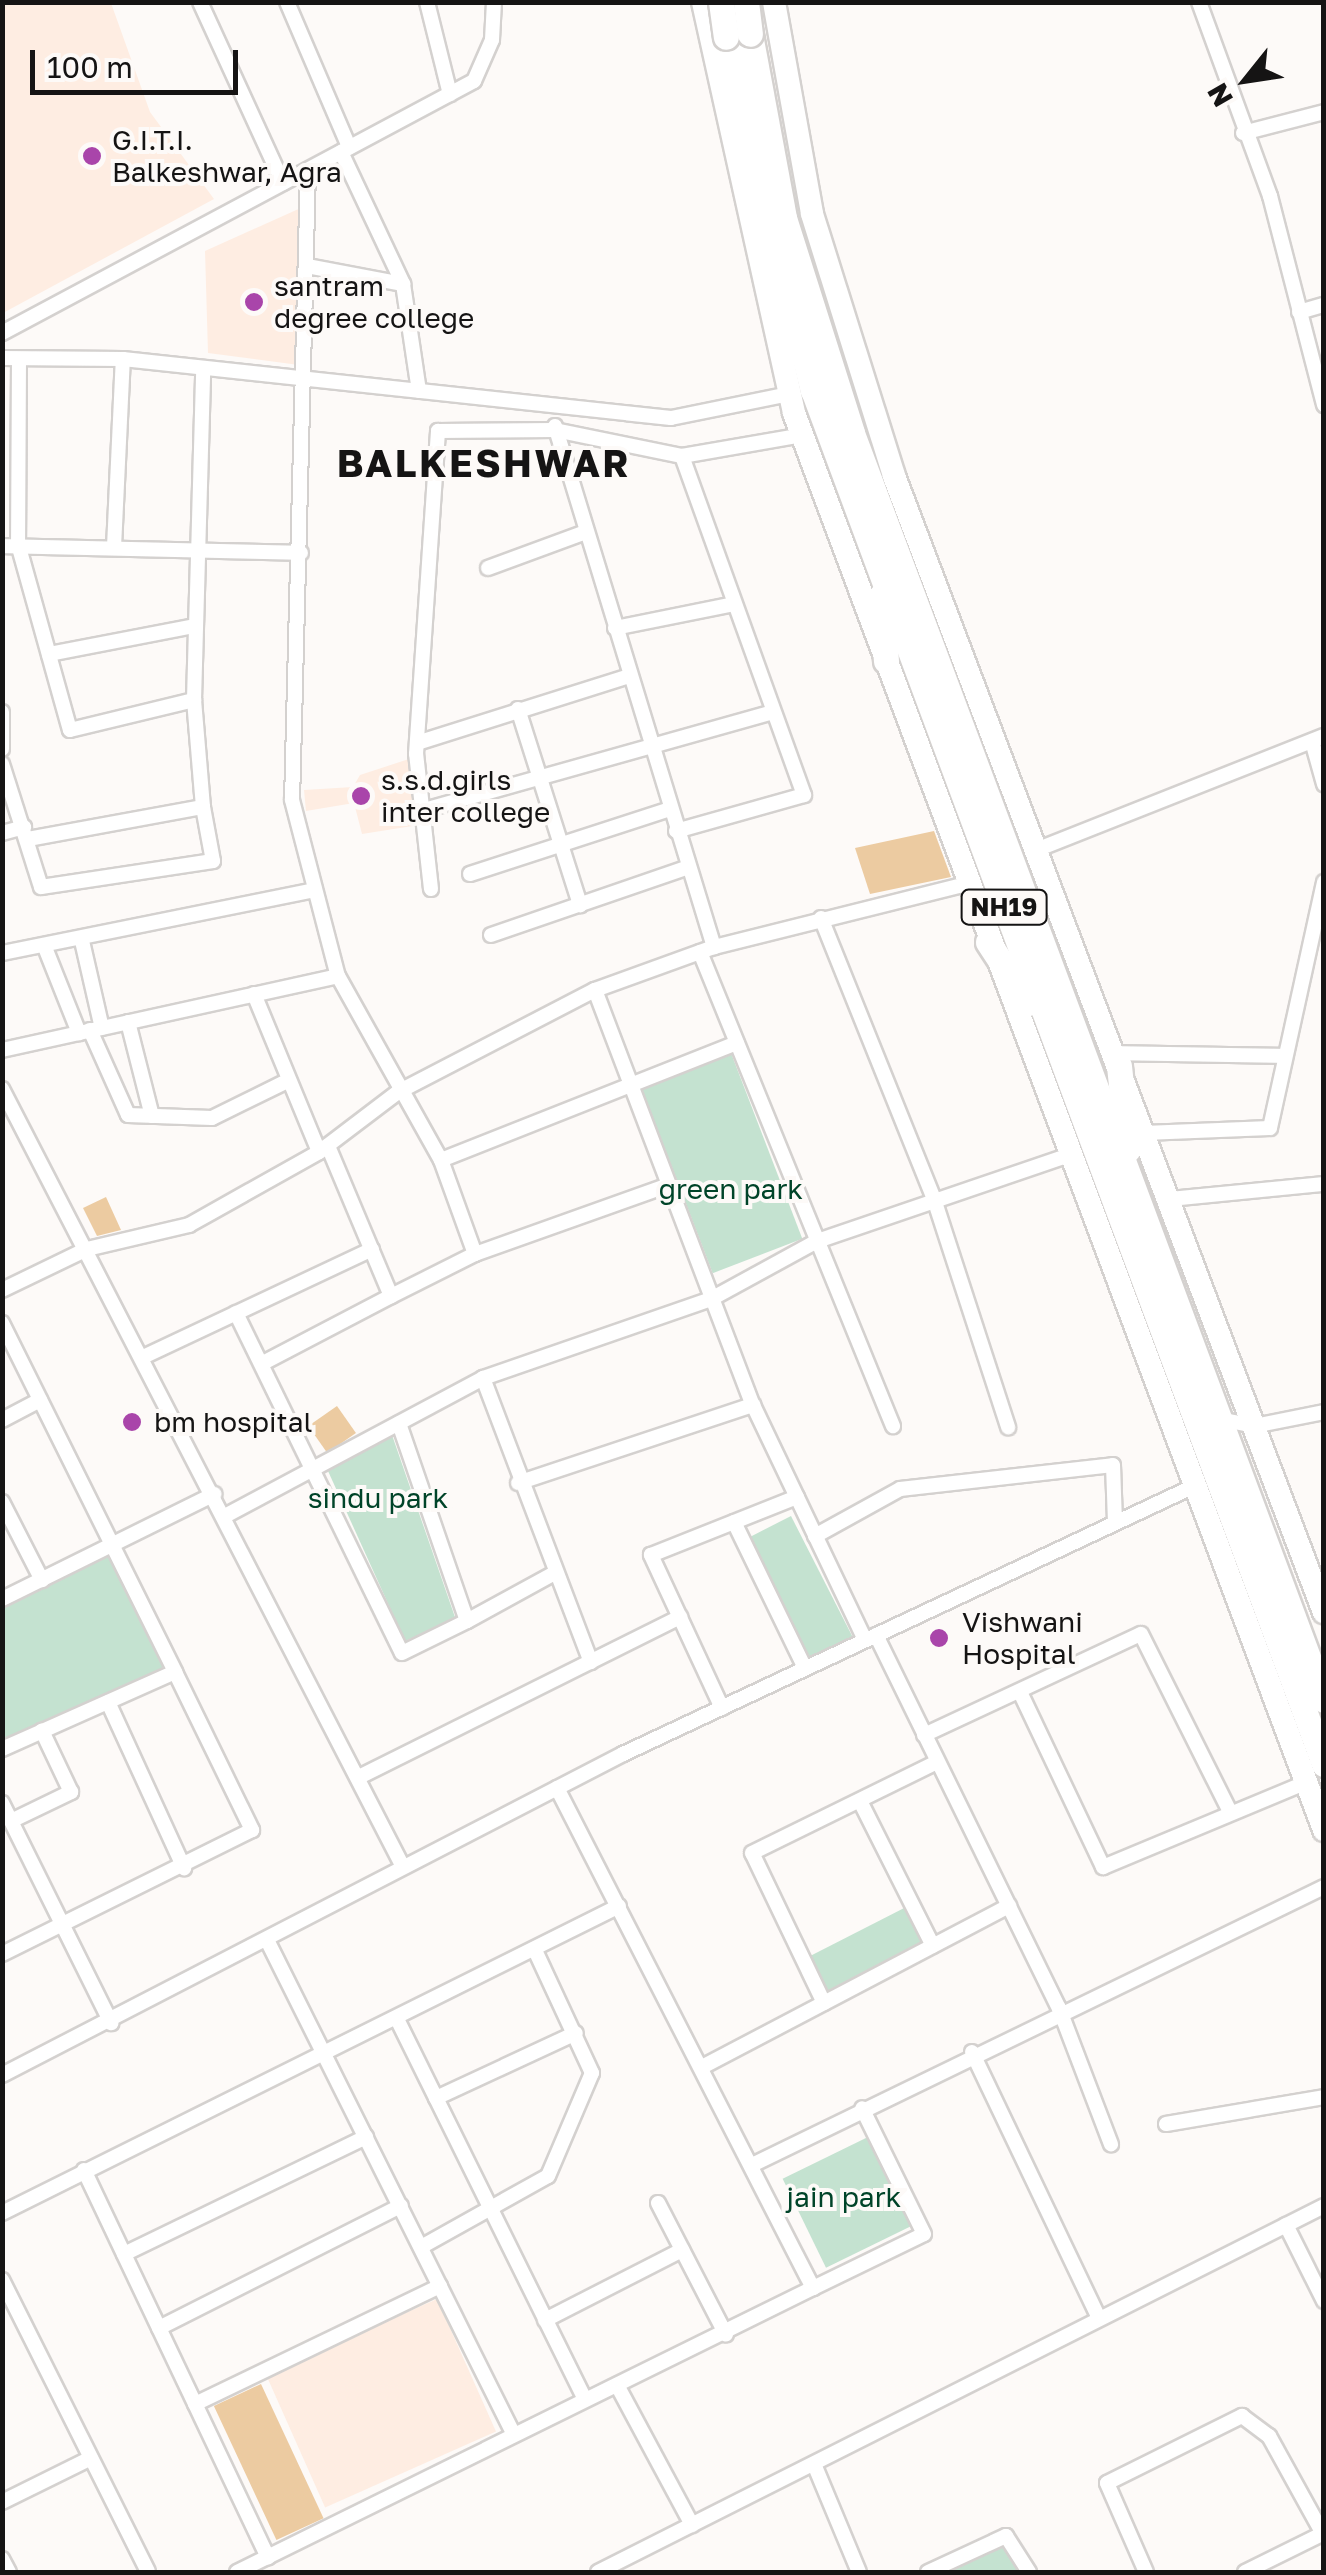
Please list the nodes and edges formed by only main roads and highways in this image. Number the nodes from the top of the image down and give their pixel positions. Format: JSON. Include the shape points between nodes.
{"nodes":[{"id":1,"x":746,"y":2,"type":"edge"},
{"id":2,"x":774,"y":3,"type":"edge"},
{"id":3,"x":710,"y":5,"type":"edge"},
{"id":4,"x":738,"y":36,"type":"junction"},
{"id":5,"x":878,"y":563,"type":"junction"},
{"id":6,"x":886,"y":661,"type":"junction"},
{"id":7,"x":988,"y":942,"type":"junction"},
{"id":8,"x":1062,"y":1058,"type":"junction"},
{"id":9,"x":1116,"y":1059,"type":"junction"},
{"id":10,"x":1133,"y":1192,"type":"junction"},
{"id":11,"x":1324,"y":1612,"type":"edge"},
{"id":12,"x":1324,"y":1700,"type":"edge"},
{"id":13,"x":1324,"y":1764,"type":"edge"},
{"id":14,"x":1324,"y":1830,"type":"edge"}],
"edges":[{"from":1,"to":4,"type":"highway","number":"NH19","bridge":true},
{"from":2,"to":3,"type":"main road"},
{"from":2,"to":9,"type":"main road","via":[[812,214],[894,476]]},
{"from":3,"to":4,"type":"highway","number":"NH19","bridge":true},
{"from":3,"to":6,"type":"main road","via":[[789,394]]},
{"from":4,"to":5,"type":"highway","number":"NH19","via":[[813,390]]},
{"from":4,"to":10,"type":"highway","number":"NH19","via":[[817,329]]},
{"from":5,"to":6,"type":"highway"},
{"from":5,"to":8,"type":"highway","number":"NH19"},
{"from":6,"to":7,"type":"main road"},
{"from":7,"to":8,"type":"highway"},
{"from":7,"to":14,"type":"main road"},
{"from":8,"to":13,"type":"highway","number":"NH19"},
{"from":9,"to":10,"type":"highway"},
{"from":9,"to":11,"type":"main road"},
{"from":10,"to":12,"type":"highway","number":"NH19"}]}
